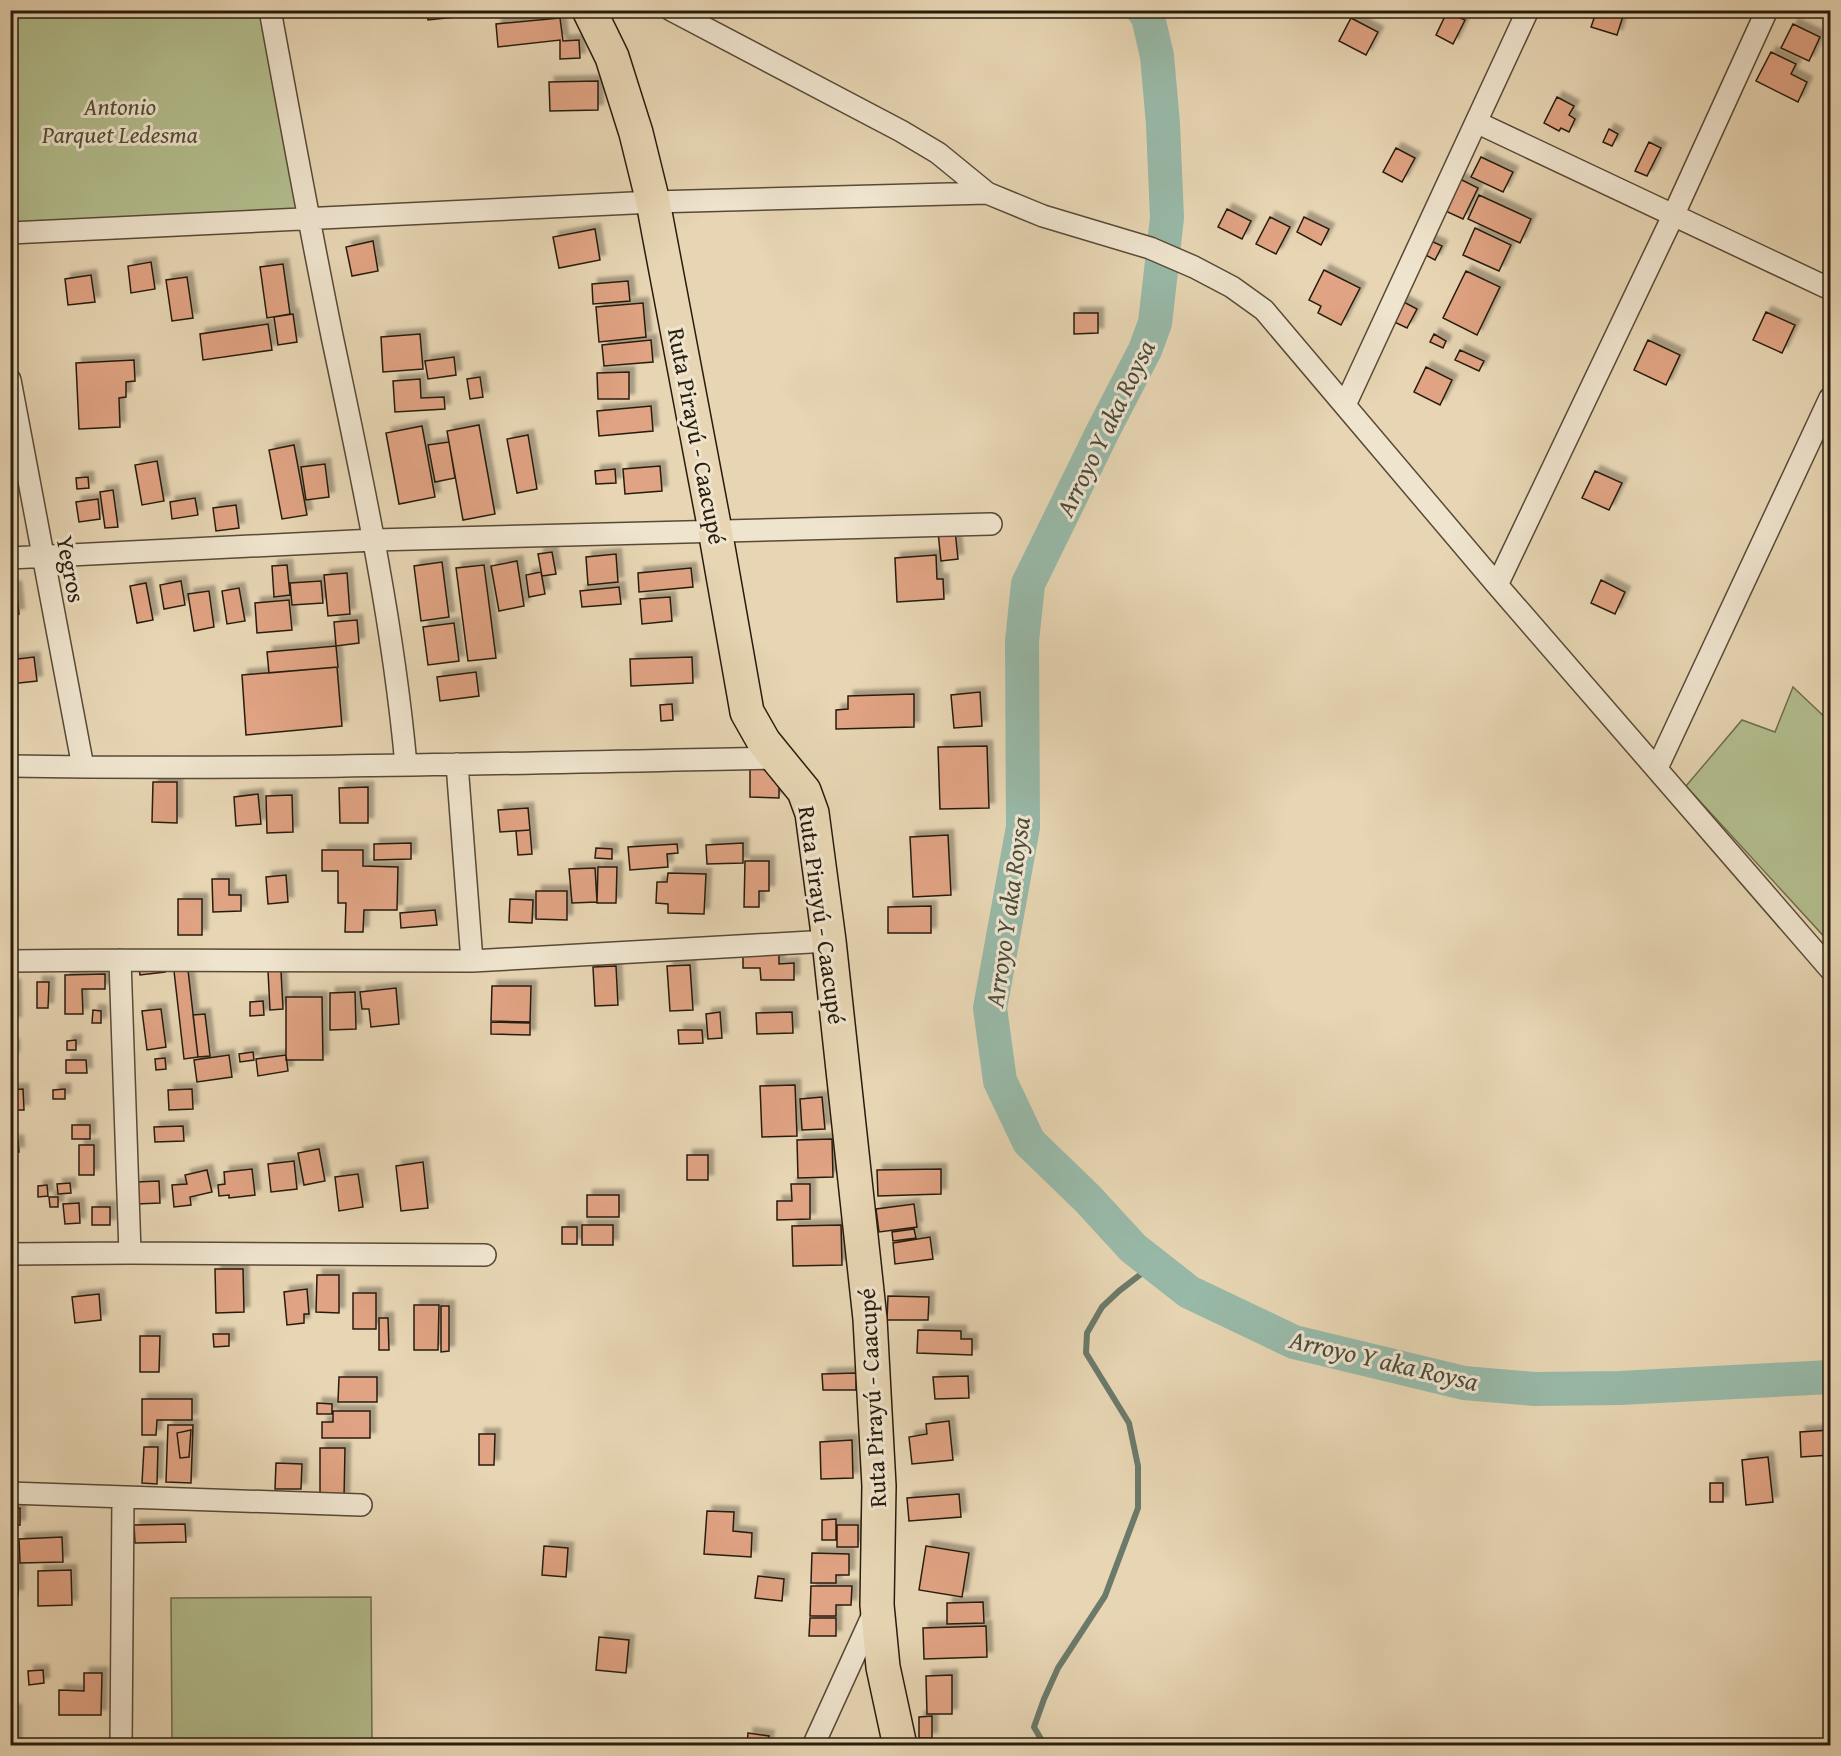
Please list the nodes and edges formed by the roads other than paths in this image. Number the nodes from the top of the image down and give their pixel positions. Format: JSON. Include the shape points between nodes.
{"nodes":[{"id":1,"x":270,"y":10,"type":"edge"},
{"id":2,"x":589,"y":10,"type":"edge"},
{"id":3,"x":670,"y":10,"type":"edge"},
{"id":4,"x":1528,"y":10,"type":"edge"},
{"id":5,"x":1767,"y":10,"type":"edge"},
{"id":6,"x":1476,"y":122,"type":"junction"},
{"id":7,"x":987,"y":193,"type":"junction"},
{"id":8,"x":653,"y":202,"type":"junction"},
{"id":9,"x":1673,"y":216,"type":"junction"},
{"id":10,"x":308,"y":220,"type":"junction"},
{"id":11,"x":10,"y":233,"type":"edge"},
{"id":12,"x":1830,"y":290,"type":"edge"},
{"id":13,"x":10,"y":380,"type":"edge"},
{"id":14,"x":1830,"y":398,"type":"edge"},
{"id":15,"x":1345,"y":405,"type":"junction"},
{"id":16,"x":991,"y":524,"type":"dead end"},
{"id":17,"x":715,"y":530,"type":"junction"},
{"id":18,"x":374,"y":540,"type":"junction"},
{"id":19,"x":43,"y":556,"type":"junction"},
{"id":20,"x":10,"y":558,"type":"edge"},
{"id":21,"x":1497,"y":585,"type":"junction"},
{"id":22,"x":778,"y":758,"type":"junction"},
{"id":23,"x":457,"y":764,"type":"junction"},
{"id":24,"x":406,"y":765,"type":"junction"},
{"id":25,"x":10,"y":766,"type":"edge"},
{"id":26,"x":83,"y":767,"type":"junction"},
{"id":27,"x":1657,"y":768,"type":"junction"},
{"id":28,"x":829,"y":941,"type":"junction"},
{"id":29,"x":120,"y":960,"type":"junction"},
{"id":30,"x":10,"y":961,"type":"edge"},
{"id":31,"x":472,"y":961,"type":"junction"},
{"id":32,"x":1830,"y":969,"type":"edge"},
{"id":33,"x":130,"y":1253,"type":"junction"},
{"id":34,"x":10,"y":1254,"type":"edge"},
{"id":35,"x":485,"y":1255,"type":"dead end"},
{"id":36,"x":10,"y":1493,"type":"edge"},
{"id":37,"x":123,"y":1497,"type":"junction"},
{"id":38,"x":361,"y":1505,"type":"dead end"},
{"id":39,"x":878,"y":1605,"type":"junction"},
{"id":40,"x":121,"y":1746,"type":"edge"},
{"id":41,"x":813,"y":1746,"type":"edge"},
{"id":42,"x":900,"y":1746,"type":"edge"}],
"edges":[{"from":1,"to":10,"type":"street"},
{"from":2,"to":8,"type":"main road","name":"Ruta Pirayú - Caacupé","via":[[612,57]]},
{"from":3,"to":7,"type":"street","via":[[901,131],[938,153]]},
{"from":4,"to":6,"type":"street"},
{"from":5,"to":9,"type":"street"},
{"from":6,"to":9,"type":"street"},
{"from":6,"to":15,"type":"street"},
{"from":7,"to":8,"type":"street"},
{"from":7,"to":15,"type":"street","via":[[1043,216],[1150,248],[1232,287],[1264,310]]},
{"from":8,"to":10,"type":"street"},
{"from":8,"to":17,"type":"main road","name":"Ruta Pirayú - Caacupé"},
{"from":9,"to":12,"type":"street"},
{"from":9,"to":21,"type":"street"},
{"from":10,"to":11,"type":"street"},
{"from":10,"to":18,"type":"street"},
{"from":13,"to":19,"type":"street","name":"Yegros"},
{"from":14,"to":27,"type":"street"},
{"from":15,"to":21,"type":"street"},
{"from":16,"to":17,"type":"street"},
{"from":17,"to":18,"type":"street"},
{"from":17,"to":22,"type":"main road","name":"Ruta Pirayú - Caacupé","via":[[747,712]]},
{"from":18,"to":19,"type":"street"},
{"from":18,"to":24,"type":"street"},
{"from":19,"to":20,"type":"street"},
{"from":19,"to":26,"type":"street","name":"Yegros"},
{"from":21,"to":27,"type":"street"},
{"from":22,"to":23,"type":"street"},
{"from":22,"to":28,"type":"main road","name":"Ruta Pirayú - Caacupé","via":[[804,791],[812,813]]},
{"from":23,"to":24,"type":"street"},
{"from":23,"to":31,"type":"street"},
{"from":24,"to":26,"type":"street"},
{"from":25,"to":26,"type":"street"},
{"from":27,"to":32,"type":"street"},
{"from":28,"to":31,"type":"street"},
{"from":28,"to":39,"type":"main road","name":"Ruta Pirayú - Caacupé","via":[[870,1320],[879,1486]]},
{"from":29,"to":30,"type":"street"},
{"from":29,"to":31,"type":"street"},
{"from":29,"to":33,"type":"street"},
{"from":33,"to":34,"type":"street"},
{"from":33,"to":35,"type":"street"},
{"from":36,"to":37,"type":"street"},
{"from":37,"to":38,"type":"street"},
{"from":37,"to":40,"type":"street"},
{"from":39,"to":41,"type":"street"},
{"from":39,"to":42,"type":"main road","name":"Ruta Pirayú - Caacupé","via":[[883,1666]]}]}
